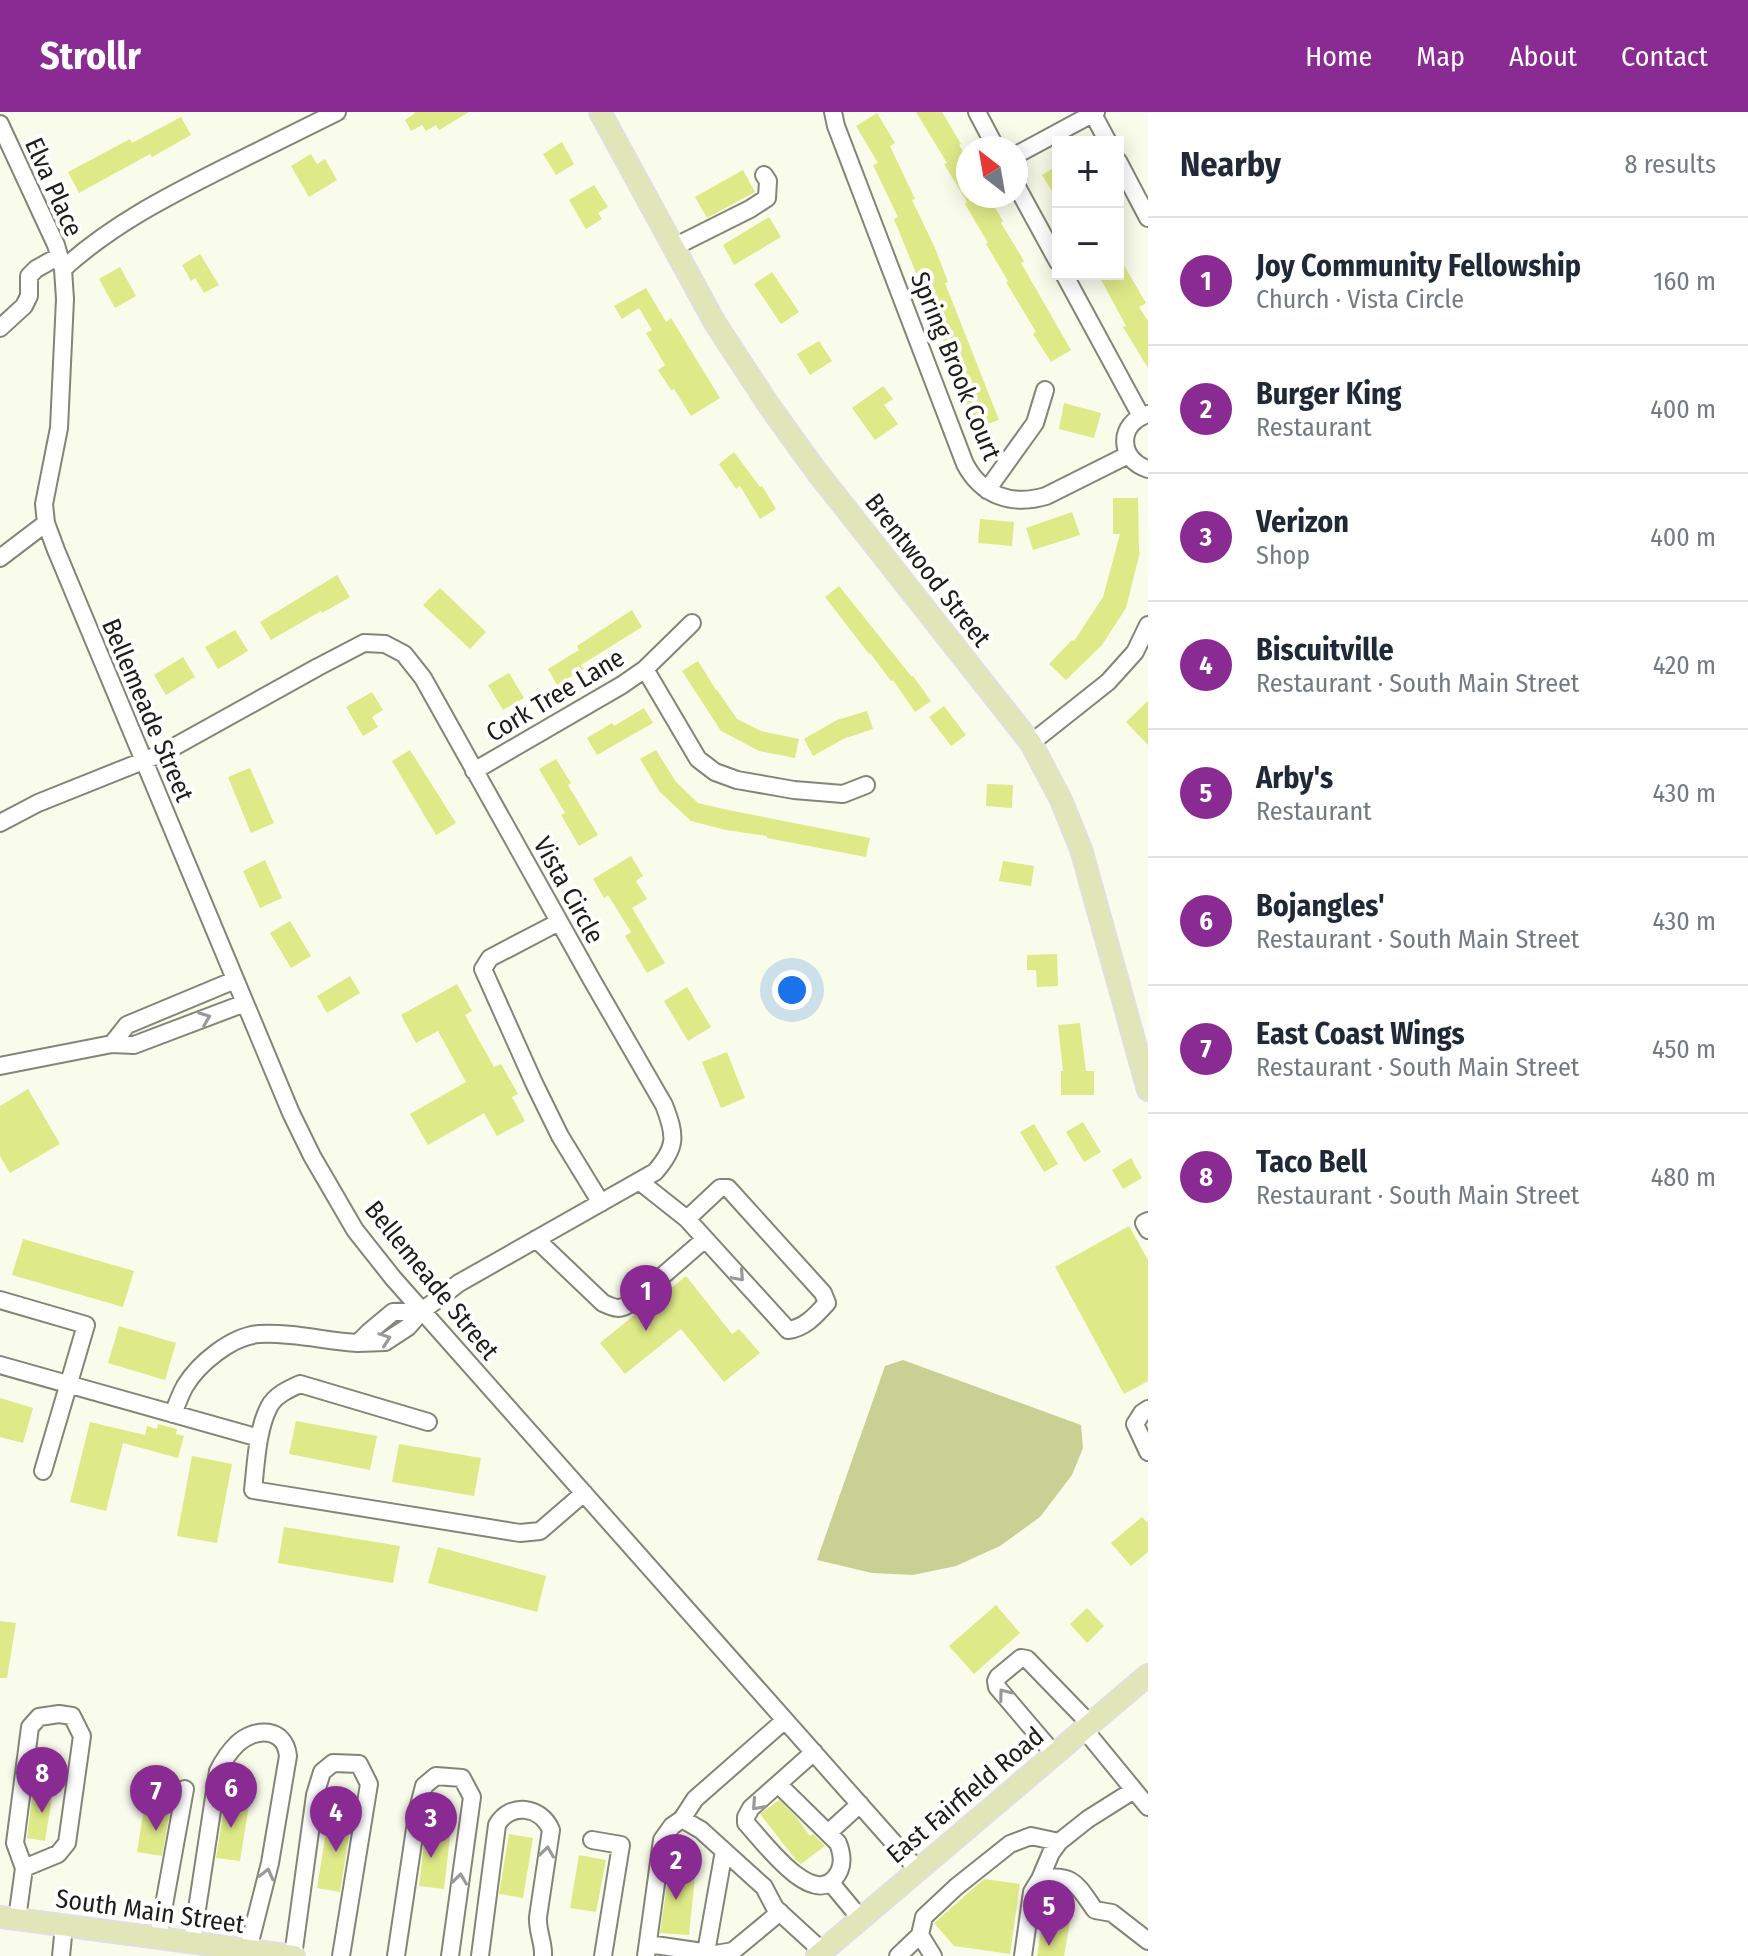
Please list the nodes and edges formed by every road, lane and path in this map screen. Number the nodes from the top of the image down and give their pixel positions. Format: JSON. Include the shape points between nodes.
{"nodes":[{"id":1,"x":337,"y":112,"type":"edge"},
{"id":2,"x":600,"y":112,"type":"edge"},
{"id":3,"x":833,"y":112,"type":"edge"},
{"id":4,"x":977,"y":112,"type":"edge"},
{"id":5,"x":1095,"y":113,"type":"edge"},
{"id":6,"x":0,"y":124,"type":"edge"},
{"id":7,"x":990,"y":136,"type":"edge"},
{"id":8,"x":1105,"y":136,"type":"edge"},
{"id":9,"x":1028,"y":149,"type":"edge"},
{"id":10,"x":1124,"y":172,"type":"edge"},
{"id":11,"x":764,"y":175,"type":"dead end"},
{"id":12,"x":1028,"y":207,"type":"edge"},
{"id":13,"x":1148,"y":218,"type":"edge"},
{"id":14,"x":674,"y":247,"type":"junction"},
{"id":15,"x":1052,"y":251,"type":"edge"},
{"id":16,"x":61,"y":262,"type":"junction"},
{"id":17,"x":1067,"y":280,"type":"edge"},
{"id":18,"x":0,"y":328,"type":"edge"},
{"id":19,"x":1045,"y":390,"type":"dead end"},
{"id":20,"x":1145,"y":415,"type":"edge"},
{"id":21,"x":1128,"y":455,"type":"junction"},
{"id":22,"x":1148,"y":469,"type":"edge"},
{"id":23,"x":987,"y":490,"type":"junction"},
{"id":24,"x":46,"y":523,"type":"junction"},
{"id":25,"x":0,"y":558,"type":"edge"},
{"id":26,"x":692,"y":623,"type":"dead end"},
{"id":27,"x":1148,"y":625,"type":"edge"},
{"id":28,"x":645,"y":669,"type":"junction"},
{"id":29,"x":1031,"y":743,"type":"junction"},
{"id":30,"x":144,"y":760,"type":"junction"},
{"id":31,"x":474,"y":771,"type":"junction"},
{"id":32,"x":866,"y":785,"type":"dead end"},
{"id":33,"x":0,"y":823,"type":"edge"},
{"id":34,"x":559,"y":922,"type":"junction"},
{"id":35,"x":235,"y":980,"type":"junction"},
{"id":36,"x":245,"y":1003,"type":"junction"},
{"id":37,"x":157,"y":1013,"type":"junction"},
{"id":38,"x":165,"y":1033,"type":"junction"},
{"id":39,"x":112,"y":1044,"type":"junction"},
{"id":40,"x":0,"y":1066,"type":"edge"},
{"id":41,"x":1148,"y":1090,"type":"edge"},
{"id":42,"x":639,"y":1181,"type":"junction"},
{"id":43,"x":601,"y":1203,"type":"junction"},
{"id":44,"x":687,"y":1219,"type":"junction"},
{"id":45,"x":1148,"y":1221,"type":"edge"},
{"id":46,"x":1148,"y":1230,"type":"edge"},
{"id":47,"x":536,"y":1239,"type":"junction"},
{"id":48,"x":705,"y":1239,"type":"junction"},
{"id":49,"x":644,"y":1292,"type":"dead end"},
{"id":50,"x":0,"y":1300,"type":"edge"},
{"id":51,"x":630,"y":1303,"type":"dead end"},
{"id":52,"x":422,"y":1311,"type":"junction"},
{"id":53,"x":0,"y":1365,"type":"edge"},
{"id":54,"x":67,"y":1386,"type":"junction"},
{"id":55,"x":1148,"y":1409,"type":"edge"},
{"id":56,"x":173,"y":1414,"type":"junction"},
{"id":57,"x":428,"y":1422,"type":"dead end"},
{"id":58,"x":259,"y":1438,"type":"junction"},
{"id":59,"x":1148,"y":1452,"type":"edge"},
{"id":60,"x":43,"y":1471,"type":"dead end"},
{"id":61,"x":584,"y":1493,"type":"junction"},
{"id":62,"x":1148,"y":1675,"type":"edge"},
{"id":63,"x":785,"y":1720,"type":"junction"},
{"id":64,"x":1087,"y":1726,"type":"junction"},
{"id":65,"x":814,"y":1752,"type":"junction"},
{"id":66,"x":1054,"y":1754,"type":"junction"},
{"id":67,"x":778,"y":1784,"type":"junction"},
{"id":68,"x":185,"y":1789,"type":"dead end"},
{"id":69,"x":1134,"y":1790,"type":"junction"},
{"id":70,"x":860,"y":1804,"type":"junction"},
{"id":71,"x":1148,"y":1807,"type":"edge"},
{"id":72,"x":682,"y":1819,"type":"junction"},
{"id":73,"x":828,"y":1833,"type":"junction"},
{"id":74,"x":592,"y":1840,"type":"dead end"},
{"id":75,"x":1059,"y":1842,"type":"junction"},
{"id":76,"x":724,"y":1851,"type":"junction"},
{"id":77,"x":24,"y":1868,"type":"junction"},
{"id":78,"x":917,"y":1869,"type":"junction"},
{"id":79,"x":1040,"y":1879,"type":"junction"},
{"id":80,"x":831,"y":1883,"type":"junction"},
{"id":81,"x":780,"y":1912,"type":"junction"},
{"id":82,"x":9,"y":1918,"type":"edge"},
{"id":83,"x":860,"y":1918,"type":"junction"},
{"id":84,"x":64,"y":1926,"type":"junction"},
{"id":85,"x":920,"y":1935,"type":"junction"},
{"id":86,"x":158,"y":1938,"type":"junction"},
{"id":87,"x":1148,"y":1941,"type":"edge"},
{"id":88,"x":192,"y":1942,"type":"junction"},
{"id":89,"x":647,"y":1950,"type":"edge"},
{"id":90,"x":828,"y":1951,"type":"edge"},
{"id":91,"x":243,"y":1952,"type":"edge"},
{"id":92,"x":706,"y":1952,"type":"junction"},
{"id":93,"x":61,"y":1956,"type":"edge"},
{"id":94,"x":293,"y":1956,"type":"edge"},
{"id":95,"x":341,"y":1956,"type":"edge"},
{"id":96,"x":396,"y":1956,"type":"edge"},
{"id":97,"x":450,"y":1956,"type":"edge"},
{"id":98,"x":480,"y":1956,"type":"edge"},
{"id":99,"x":543,"y":1956,"type":"edge"},
{"id":100,"x":603,"y":1956,"type":"edge"},
{"id":101,"x":898,"y":1956,"type":"edge"},
{"id":102,"x":933,"y":1956,"type":"edge"},
{"id":103,"x":1023,"y":1956,"type":"edge"}],
"edges":[{"from":1,"to":16,"type":"street","via":[[180,190]]},
{"from":2,"to":14,"type":"main road","name":"Brentwood Street"},
{"from":3,"to":23,"type":"street","name":"Spring Brook Court","via":[[965,464]]},
{"from":4,"to":7,"type":"street"},
{"from":5,"to":8,"type":"street"},
{"from":5,"to":9,"type":"street"},
{"from":6,"to":16,"type":"street","name":"Elva Place"},
{"from":10,"to":13,"type":"street"},
{"from":11,"to":14,"type":"street","via":[[767,198]]},
{"from":12,"to":15,"type":"street"},
{"from":14,"to":29,"type":"main road","name":"Brentwood Street","via":[[715,323],[779,420]]},
{"from":16,"to":18,"type":"street","via":[[29,276],[24,306]]},
{"from":16,"to":24,"type":"street","name":"Elva Place","via":[[65,299],[59,428],[44,504]]},
{"from":17,"to":20,"type":"street"},
{"from":19,"to":23,"type":"street","via":[[1035,423]]},
{"from":20,"to":21,"type":"street","via":[[1128,430]]},
{"from":21,"to":22,"type":"street"},
{"from":21,"to":23,"type":"street","name":"Spring Brook Court","via":[[1033,500],[1002,498]]},
{"from":24,"to":25,"type":"street"},
{"from":24,"to":30,"type":"street","name":"Bellemeade Street"},
{"from":26,"to":28,"type":"street","name":"Cork Tree Lane"},
{"from":27,"to":29,"type":"street","via":[[1135,652],[1108,682]]},
{"from":28,"to":31,"type":"street","name":"Cork Tree Lane"},
{"from":28,"to":32,"type":"street","via":[[698,759],[715,772],[794,790],[843,794]]},
{"from":29,"to":41,"type":"main road","name":"Brentwood Street","via":[[1081,849]]},
{"from":30,"to":31,"type":"street","name":"Vista Circle","via":[[364,643],[385,644],[404,654]]},
{"from":30,"to":33,"type":"street","name":"Vista Circle"},
{"from":30,"to":35,"type":"street","name":"Bellemeade Street"},
{"from":31,"to":34,"type":"street","name":"Vista Circle"},
{"from":34,"to":42,"type":"street","name":"Vista Circle","via":[[672,1126],[667,1158]]},
{"from":34,"to":43,"type":"street","via":[[490,958],[483,969],[560,1136]]},
{"from":35,"to":36,"type":"street","name":"Bellemeade Street"},
{"from":35,"to":37,"type":"street"},
{"from":38,"to":36,"type":"street","one_way":true},
{"from":36,"to":52,"type":"street","name":"Bellemeade Street","via":[[312,1156],[355,1230]]},
{"from":37,"to":38,"type":"street"},
{"from":37,"to":39,"type":"street","via":[[127,1025]]},
{"from":38,"to":39,"type":"street","via":[[134,1045]]},
{"from":39,"to":40,"type":"street"},
{"from":42,"to":43,"type":"street","name":"Vista Circle"},
{"from":42,"to":44,"type":"street"},
{"from":43,"to":47,"type":"street","name":"Vista Circle"},
{"from":44,"to":48,"type":"street"},
{"from":48,"to":44,"type":"street","one_way":true,"via":[[788,1330],[814,1318],[827,1303],[728,1188],[720,1188]]},
{"from":45,"to":46,"type":"street"},
{"from":47,"to":51,"type":"street","via":[[603,1303],[614,1308]]},
{"from":47,"to":52,"type":"street","name":"Vista Circle"},
{"from":48,"to":49,"type":"street"},
{"from":50,"to":54,"type":"street","via":[[86,1325]]},
{"from":52,"to":56,"type":"street","via":[[393,1312],[358,1343],[290,1335],[241,1338],[195,1372]]},
{"from":52,"to":61,"type":"street","name":"Bellemeade Street"},
{"from":53,"to":54,"type":"street"},
{"from":54,"to":56,"type":"street"},
{"from":54,"to":60,"type":"street"},
{"from":55,"to":59,"type":"street","via":[[1135,1424]]},
{"from":56,"to":58,"type":"street"},
{"from":57,"to":58,"type":"street","via":[[300,1384],[269,1405]]},
{"from":58,"to":61,"type":"street","via":[[253,1490],[520,1533],[540,1531]]},
{"from":61,"to":63,"type":"street","name":"Bellemeade Street"},
{"from":62,"to":64,"type":"main road","name":"East Fairfield Road"},
{"from":63,"to":65,"type":"street","name":"Bellemeade Street"},
{"from":63,"to":72,"type":"street","via":[[695,1799]]},
{"from":64,"to":66,"type":"main road","name":"East Fairfield Road"},
{"from":66,"to":64,"type":"street","one_way":true,"via":[[997,1687],[998,1677],[1021,1658],[1027,1659]]},
{"from":64,"to":69,"type":"street"},
{"from":65,"to":67,"type":"street"},
{"from":65,"to":70,"type":"street","name":"Bellemeade Street"},
{"from":66,"to":78,"type":"main road","name":"East Fairfield Road"},
{"from":67,"to":73,"type":"street"},
{"from":67,"to":80,"type":"street","one_way":true,"via":[[751,1808],[746,1823],[797,1878],[816,1887]]},
{"from":68,"to":86,"type":"street"},
{"from":69,"to":71,"type":"street"},
{"from":69,"to":75,"type":"street"},
{"from":70,"to":73,"type":"street"},
{"from":70,"to":78,"type":"street","name":"Bellemeade Street"},
{"from":72,"to":76,"type":"street"},
{"from":72,"to":89,"type":"street","via":[[662,1840]]},
{"from":73,"to":80,"type":"street","via":[[842,1855],[840,1872]]},
{"from":74,"to":100,"type":"street","via":[[621,1845]]},
{"from":75,"to":79,"type":"street"},
{"from":75,"to":85,"type":"street","via":[[1031,1836],[1010,1844],[924,1917]]},
{"from":76,"to":81,"type":"street","via":[[764,1887]]},
{"from":76,"to":92,"type":"street"},
{"from":77,"to":77,"type":"street","via":[[58,1854],[67,1843],[82,1736],[72,1716],[39,1717],[30,1727],[15,1843]]},
{"from":77,"to":82,"type":"street"},
{"from":78,"to":83,"type":"main road","name":"East Fairfield Road"},
{"from":79,"to":87,"type":"street","via":[[1057,1876],[1075,1882],[1095,1910],[1112,1913]]},
{"from":79,"to":103,"type":"street","via":[[1032,1892]]},
{"from":80,"to":83,"type":"street"},
{"from":81,"to":90,"type":"street"},
{"from":81,"to":92,"type":"street","via":[[733,1951]]},
{"from":82,"to":84,"type":"main road","name":"South Main Street"},
{"from":83,"to":90,"type":"main road","name":"East Fairfield Road"},
{"from":84,"to":86,"type":"main road","name":"South Main Street"},
{"from":84,"to":93,"type":"street"},
{"from":85,"to":101,"type":"street"},
{"from":85,"to":102,"type":"street"},
{"from":86,"to":88,"type":"main road","name":"South Main Street"},
{"from":88,"to":91,"type":"main road","name":"South Main Street"},
{"from":91,"to":88,"type":"street","one_way":true,"via":[[270,1863],[288,1756],[282,1738],[268,1733],[238,1743],[218,1771]]},
{"from":89,"to":92,"type":"street"},
{"from":91,"to":94,"type":"main road","name":"South Main Street"},
{"from":94,"to":95,"type":"street","via":[[315,1795],[322,1772],[333,1763],[359,1764],[369,1784]]},
{"from":97,"to":96,"type":"street","one_way":true,"via":[[472,1797],[462,1778],[436,1776],[424,1786],[418,1809]]},
{"from":99,"to":98,"type":"street","one_way":true,"via":[[537,1928],[551,1830],[541,1814],[514,1810],[497,1825]]}]}
